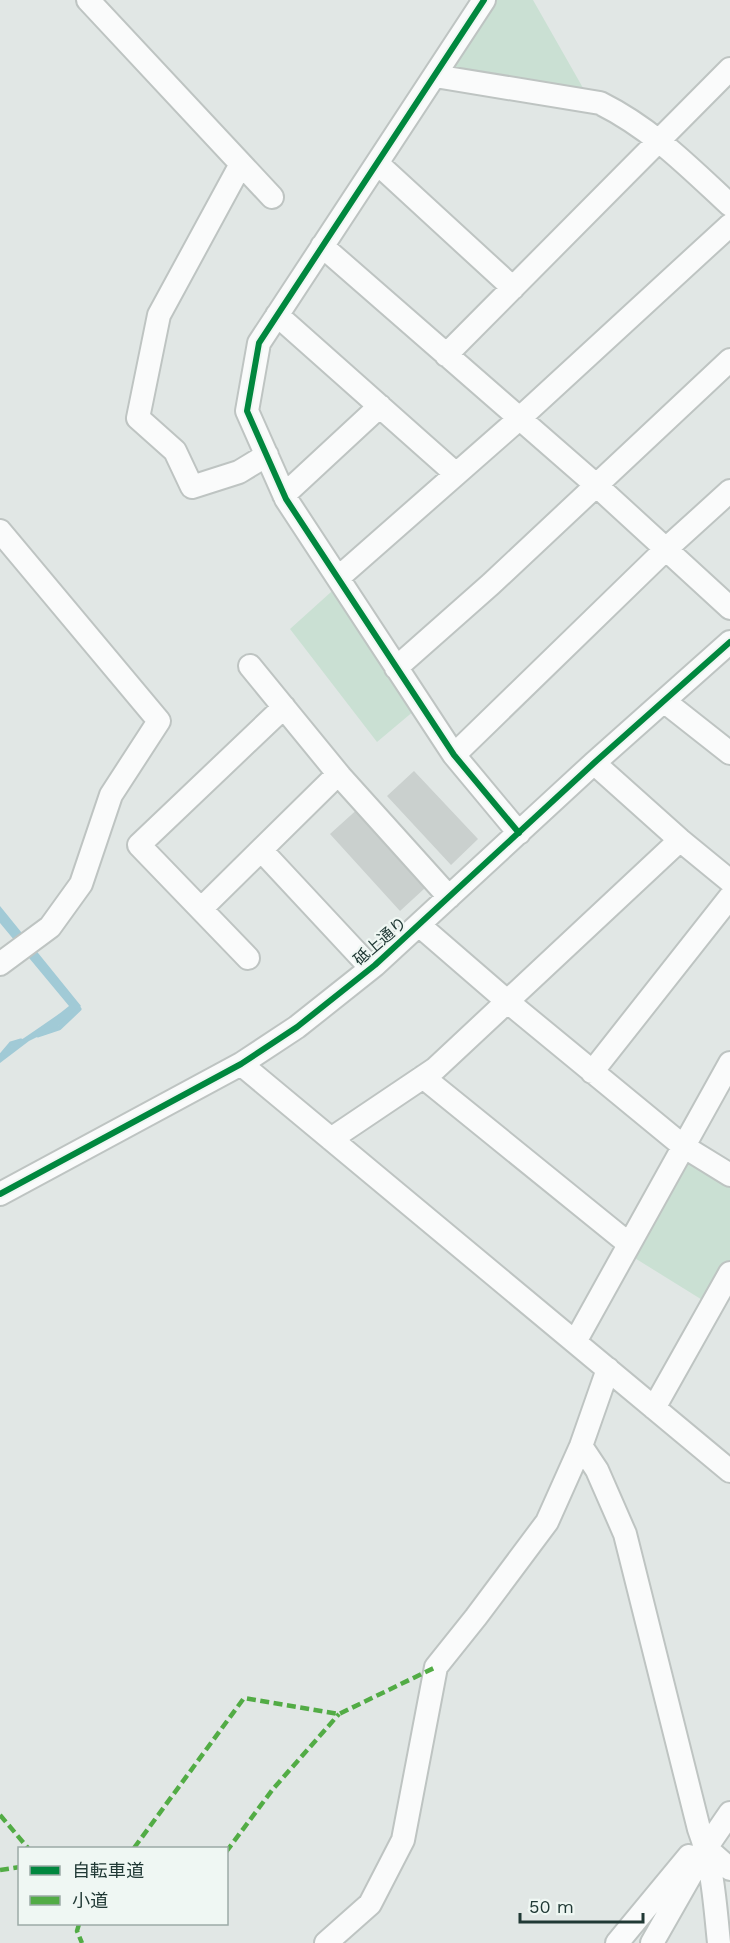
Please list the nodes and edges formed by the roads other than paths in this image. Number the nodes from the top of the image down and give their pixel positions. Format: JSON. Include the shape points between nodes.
{"nodes":[{"id":1,"x":88,"y":0,"type":"edge"},
{"id":2,"x":484,"y":0,"type":"edge"},
{"id":3,"x":730,"y":69,"type":"edge"},
{"id":4,"x":435,"y":76,"type":"junction"},
{"id":5,"x":660,"y":140,"type":"junction"},
{"id":6,"x":377,"y":163,"type":"junction"},
{"id":7,"x":241,"y":164,"type":"junction"},
{"id":8,"x":272,"y":196,"type":"dead end"},
{"id":9,"x":730,"y":205,"type":"edge"},
{"id":10,"x":730,"y":225,"type":"edge"},
{"id":11,"x":322,"y":246,"type":"junction"},
{"id":12,"x":513,"y":288,"type":"junction"},
{"id":13,"x":278,"y":315,"type":"junction"},
{"id":14,"x":446,"y":355,"type":"junction"},
{"id":15,"x":730,"y":360,"type":"edge"},
{"id":16,"x":380,"y":406,"type":"junction"},
{"id":17,"x":520,"y":418,"type":"junction"},
{"id":18,"x":267,"y":455,"type":"junction"},
{"id":19,"x":456,"y":474,"type":"junction"},
{"id":20,"x":596,"y":485,"type":"junction"},
{"id":21,"x":730,"y":491,"type":"edge"},
{"id":22,"x":284,"y":495,"type":"junction"},
{"id":23,"x":0,"y":531,"type":"edge"},
{"id":24,"x":666,"y":549,"type":"junction"},
{"id":25,"x":338,"y":578,"type":"junction"},
{"id":26,"x":730,"y":608,"type":"edge"},
{"id":27,"x":730,"y":642,"type":"edge"},
{"id":28,"x":250,"y":666,"type":"dead end"},
{"id":29,"x":396,"y":668,"type":"junction"},
{"id":30,"x":664,"y":701,"type":"junction"},
{"id":31,"x":284,"y":707,"type":"junction"},
{"id":32,"x":730,"y":753,"type":"edge"},
{"id":33,"x":454,"y":755,"type":"junction"},
{"id":34,"x":594,"y":763,"type":"junction"},
{"id":35,"x":338,"y":774,"type":"junction"},
{"id":36,"x":519,"y":833,"type":"junction"},
{"id":37,"x":680,"y":840,"type":"junction"},
{"id":38,"x":261,"y":850,"type":"junction"},
{"id":39,"x":730,"y":881,"type":"edge"},
{"id":40,"x":449,"y":897,"type":"junction"},
{"id":41,"x":730,"y":897,"type":"edge"},
{"id":42,"x":201,"y":909,"type":"junction"},
{"id":43,"x":419,"y":925,"type":"junction"},
{"id":44,"x":248,"y":958,"type":"dead end"},
{"id":45,"x":0,"y":964,"type":"edge"},
{"id":46,"x":371,"y":968,"type":"junction"},
{"id":47,"x":508,"y":1002,"type":"junction"},
{"id":48,"x":730,"y":1063,"type":"edge"},
{"id":49,"x":241,"y":1064,"type":"junction"},
{"id":50,"x":592,"y":1072,"type":"junction"},
{"id":51,"x":423,"y":1077,"type":"junction"},
{"id":52,"x":331,"y":1139,"type":"junction"},
{"id":53,"x":683,"y":1146,"type":"junction"},
{"id":54,"x":730,"y":1175,"type":"edge"},
{"id":55,"x":0,"y":1194,"type":"edge"},
{"id":56,"x":629,"y":1244,"type":"junction"},
{"id":57,"x":730,"y":1273,"type":"edge"},
{"id":58,"x":575,"y":1342,"type":"junction"},
{"id":59,"x":608,"y":1369,"type":"junction"},
{"id":60,"x":654,"y":1408,"type":"junction"},
{"id":61,"x":581,"y":1446,"type":"junction"},
{"id":62,"x":730,"y":1471,"type":"edge"},
{"id":63,"x":730,"y":1813,"type":"edge"},
{"id":64,"x":706,"y":1848,"type":"junction"},
{"id":65,"x":730,"y":1869,"type":"edge"},
{"id":66,"x":326,"y":1943,"type":"edge"},
{"id":67,"x":617,"y":1943,"type":"edge"},
{"id":68,"x":652,"y":1943,"type":"edge"},
{"id":69,"x":719,"y":1943,"type":"edge"}],
"edges":[{"from":1,"to":7,"type":"street"},
{"from":2,"to":4,"type":"street"},
{"from":3,"to":5,"type":"street"},
{"from":4,"to":5,"type":"street","via":[[600,103]]},
{"from":4,"to":6,"type":"street"},
{"from":5,"to":9,"type":"street"},
{"from":5,"to":12,"type":"street"},
{"from":6,"to":11,"type":"street"},
{"from":6,"to":12,"type":"street"},
{"from":7,"to":8,"type":"street"},
{"from":7,"to":18,"type":"street","via":[[159,315],[138,418],[175,451],[192,487],[239,472]]},
{"from":10,"to":17,"type":"street"},
{"from":11,"to":13,"type":"street"},
{"from":11,"to":14,"type":"street"},
{"from":12,"to":14,"type":"street"},
{"from":13,"to":16,"type":"street"},
{"from":13,"to":18,"type":"street","via":[[259,343],[247,411]]},
{"from":14,"to":17,"type":"street"},
{"from":15,"to":20,"type":"street"},
{"from":16,"to":19,"type":"street"},
{"from":16,"to":22,"type":"street"},
{"from":17,"to":19,"type":"street"},
{"from":17,"to":20,"type":"street"},
{"from":18,"to":22,"type":"street"},
{"from":19,"to":25,"type":"street"},
{"from":20,"to":24,"type":"street"},
{"from":20,"to":29,"type":"street"},
{"from":21,"to":24,"type":"street"},
{"from":22,"to":25,"type":"street"},
{"from":23,"to":45,"type":"street","via":[[159,720],[111,795],[81,884],[50,927]]},
{"from":24,"to":26,"type":"street"},
{"from":24,"to":33,"type":"street"},
{"from":25,"to":29,"type":"street"},
{"from":27,"to":30,"type":"street","name":"砥上通り"},
{"from":28,"to":31,"type":"street"},
{"from":29,"to":33,"type":"street"},
{"from":30,"to":32,"type":"street"},
{"from":30,"to":34,"type":"street","name":"砥上通り"},
{"from":31,"to":35,"type":"street"},
{"from":31,"to":42,"type":"street","via":[[139,845]]},
{"from":33,"to":36,"type":"street"},
{"from":34,"to":36,"type":"street","name":"砥上通り"},
{"from":34,"to":37,"type":"street"},
{"from":35,"to":38,"type":"street"},
{"from":35,"to":40,"type":"street"},
{"from":36,"to":40,"type":"street","name":"砥上通り"},
{"from":37,"to":39,"type":"street"},
{"from":37,"to":47,"type":"street"},
{"from":38,"to":42,"type":"street"},
{"from":38,"to":46,"type":"street"},
{"from":40,"to":43,"type":"street","name":"砥上通り"},
{"from":41,"to":50,"type":"street"},
{"from":42,"to":44,"type":"street"},
{"from":43,"to":46,"type":"street","name":"砥上通り"},
{"from":43,"to":47,"type":"street"},
{"from":46,"to":49,"type":"street","name":"砥上通り"},
{"from":47,"to":50,"type":"street"},
{"from":47,"to":51,"type":"street"},
{"from":48,"to":53,"type":"street"},
{"from":49,"to":52,"type":"street"},
{"from":49,"to":55,"type":"street","name":"砥上通り"},
{"from":50,"to":53,"type":"street"},
{"from":51,"to":52,"type":"street"},
{"from":51,"to":56,"type":"street"},
{"from":52,"to":58,"type":"street"},
{"from":53,"to":54,"type":"street"},
{"from":53,"to":56,"type":"street"},
{"from":56,"to":58,"type":"street"},
{"from":57,"to":60,"type":"street"},
{"from":58,"to":59,"type":"street"},
{"from":59,"to":60,"type":"street"},
{"from":59,"to":61,"type":"street"},
{"from":60,"to":62,"type":"street"},
{"from":61,"to":64,"type":"street","via":[[597,1470],[625,1534]]},
{"from":61,"to":66,"type":"street","via":[[547,1522],[436,1667],[403,1840],[370,1904]]},
{"from":63,"to":64,"type":"street"},
{"from":64,"to":65,"type":"street"},
{"from":64,"to":67,"type":"street","via":[[690,1856]]},
{"from":64,"to":68,"type":"street"},
{"from":64,"to":69,"type":"street"}]}
